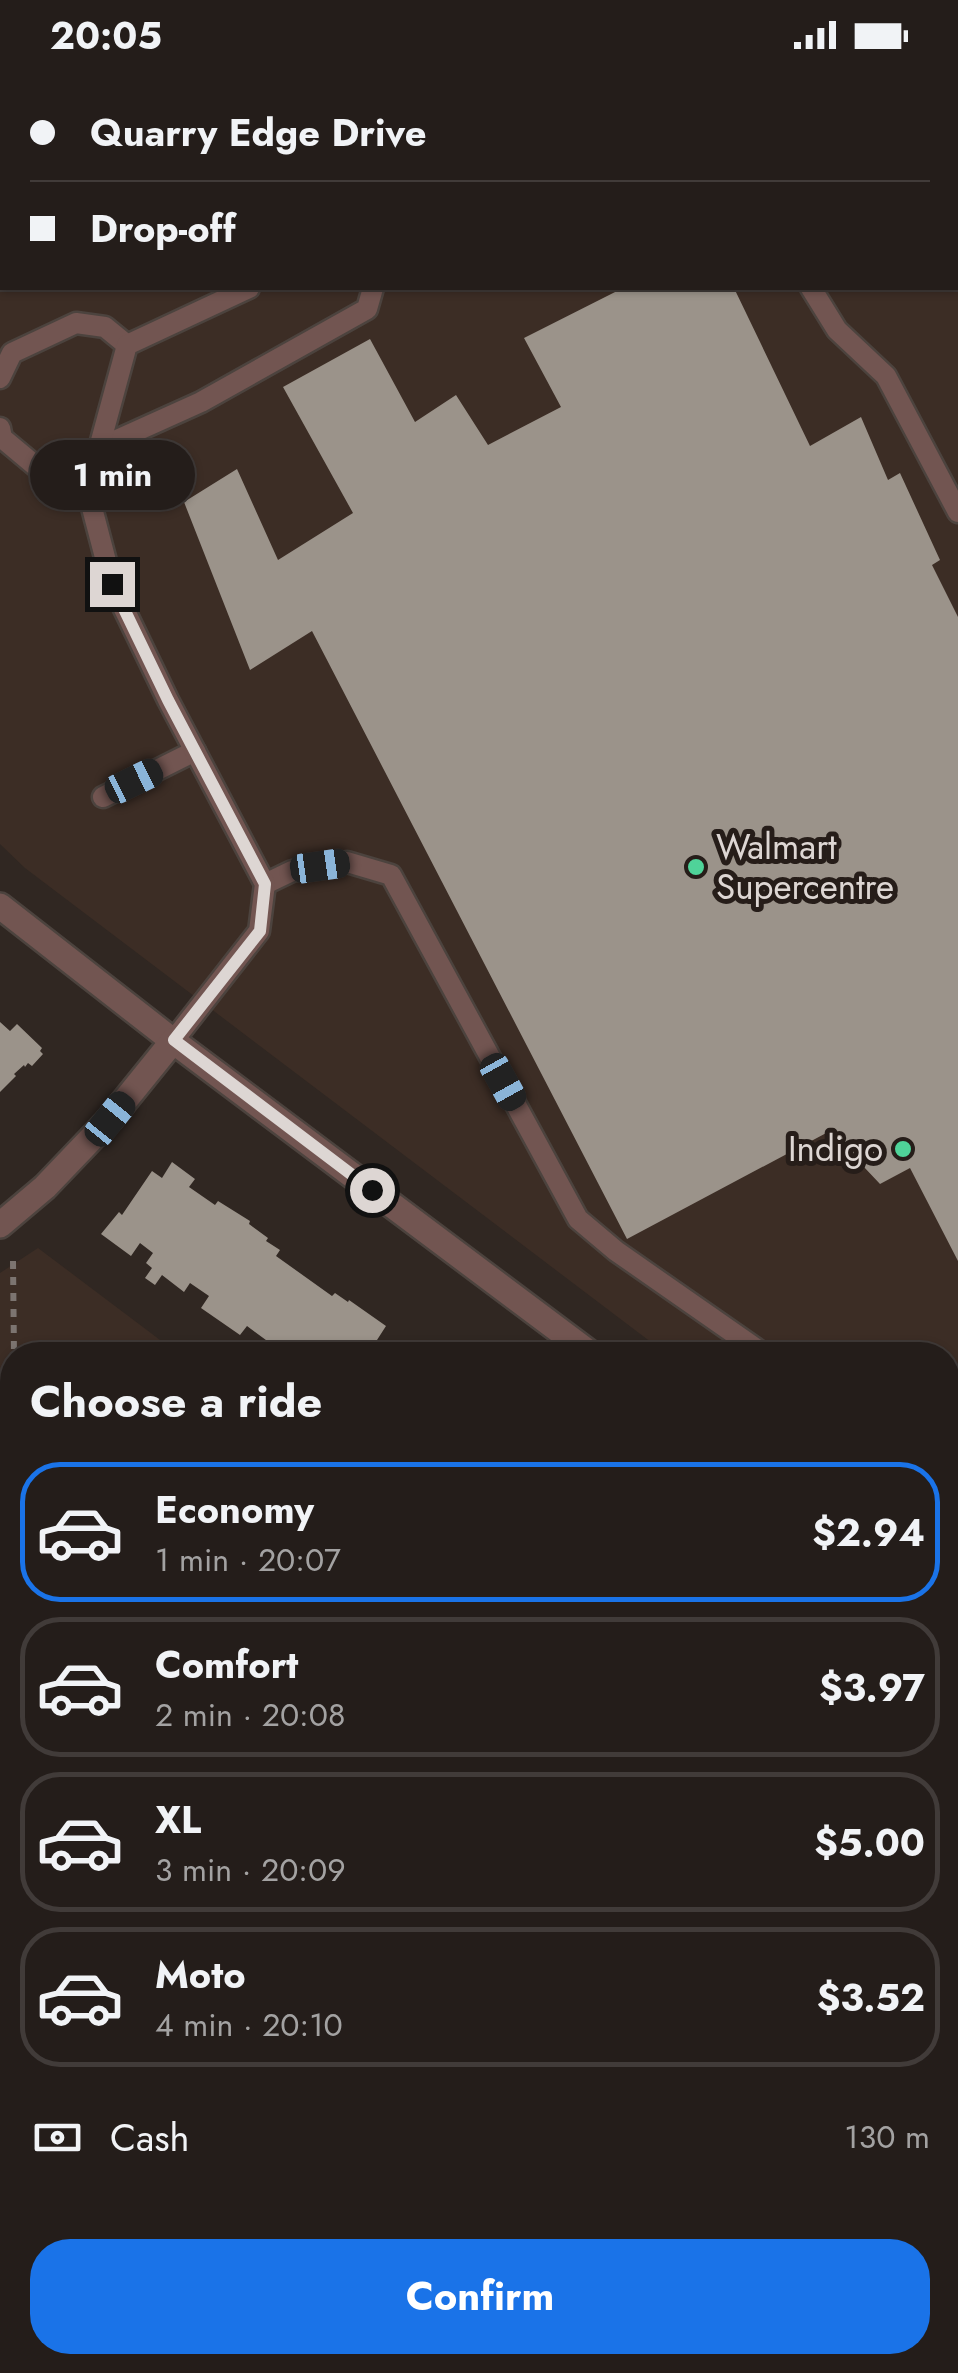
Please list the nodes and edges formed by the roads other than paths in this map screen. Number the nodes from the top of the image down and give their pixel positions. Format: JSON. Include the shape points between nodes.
{"nodes":[{"id":1,"x":245,"y":290,"type":"edge"},
{"id":2,"x":372,"y":290,"type":"edge"},
{"id":3,"x":811,"y":290,"type":"edge"},
{"id":4,"x":127,"y":345,"type":"junction"},
{"id":5,"x":0,"y":378,"type":"edge"},
{"id":6,"x":0,"y":428,"type":"edge"},
{"id":7,"x":99,"y":448,"type":"junction"},
{"id":8,"x":958,"y":512,"type":"edge"},
{"id":9,"x":195,"y":751,"type":"junction"},
{"id":10,"x":103,"y":796,"type":"dead end"},
{"id":11,"x":265,"y":884,"type":"junction"},
{"id":12,"x":0,"y":906,"type":"edge"},
{"id":13,"x":174,"y":1040,"type":"junction"},
{"id":14,"x":0,"y":1225,"type":"edge"},
{"id":15,"x":575,"y":1342,"type":"edge"},
{"id":16,"x":746,"y":1342,"type":"edge"}],
"edges":[{"from":1,"to":4,"type":"lane"},
{"from":2,"to":7,"type":"lane","via":[[367,310],[201,402]]},
{"from":3,"to":8,"type":"lane","via":[[837,330],[886,376]]},
{"from":4,"to":5,"type":"lane","via":[[105,327],[76,323],[12,354]]},
{"from":4,"to":7,"type":"lane"},
{"from":6,"to":7,"type":"lane","via":[[2,438],[38,468],[66,472]]},
{"from":7,"to":9,"type":"lane","via":[[91,504],[112,584]]},
{"from":9,"to":10,"type":"lane"},
{"from":9,"to":11,"type":"lane"},
{"from":11,"to":13,"type":"lane","via":[[260,931]]},
{"from":11,"to":16,"type":"lane","via":[[292,870],[347,862],[391,876],[578,1219]]},
{"from":12,"to":13,"type":"street"},
{"from":13,"to":14,"type":"street","via":[[110,1119]]},
{"from":13,"to":15,"type":"street"}]}
